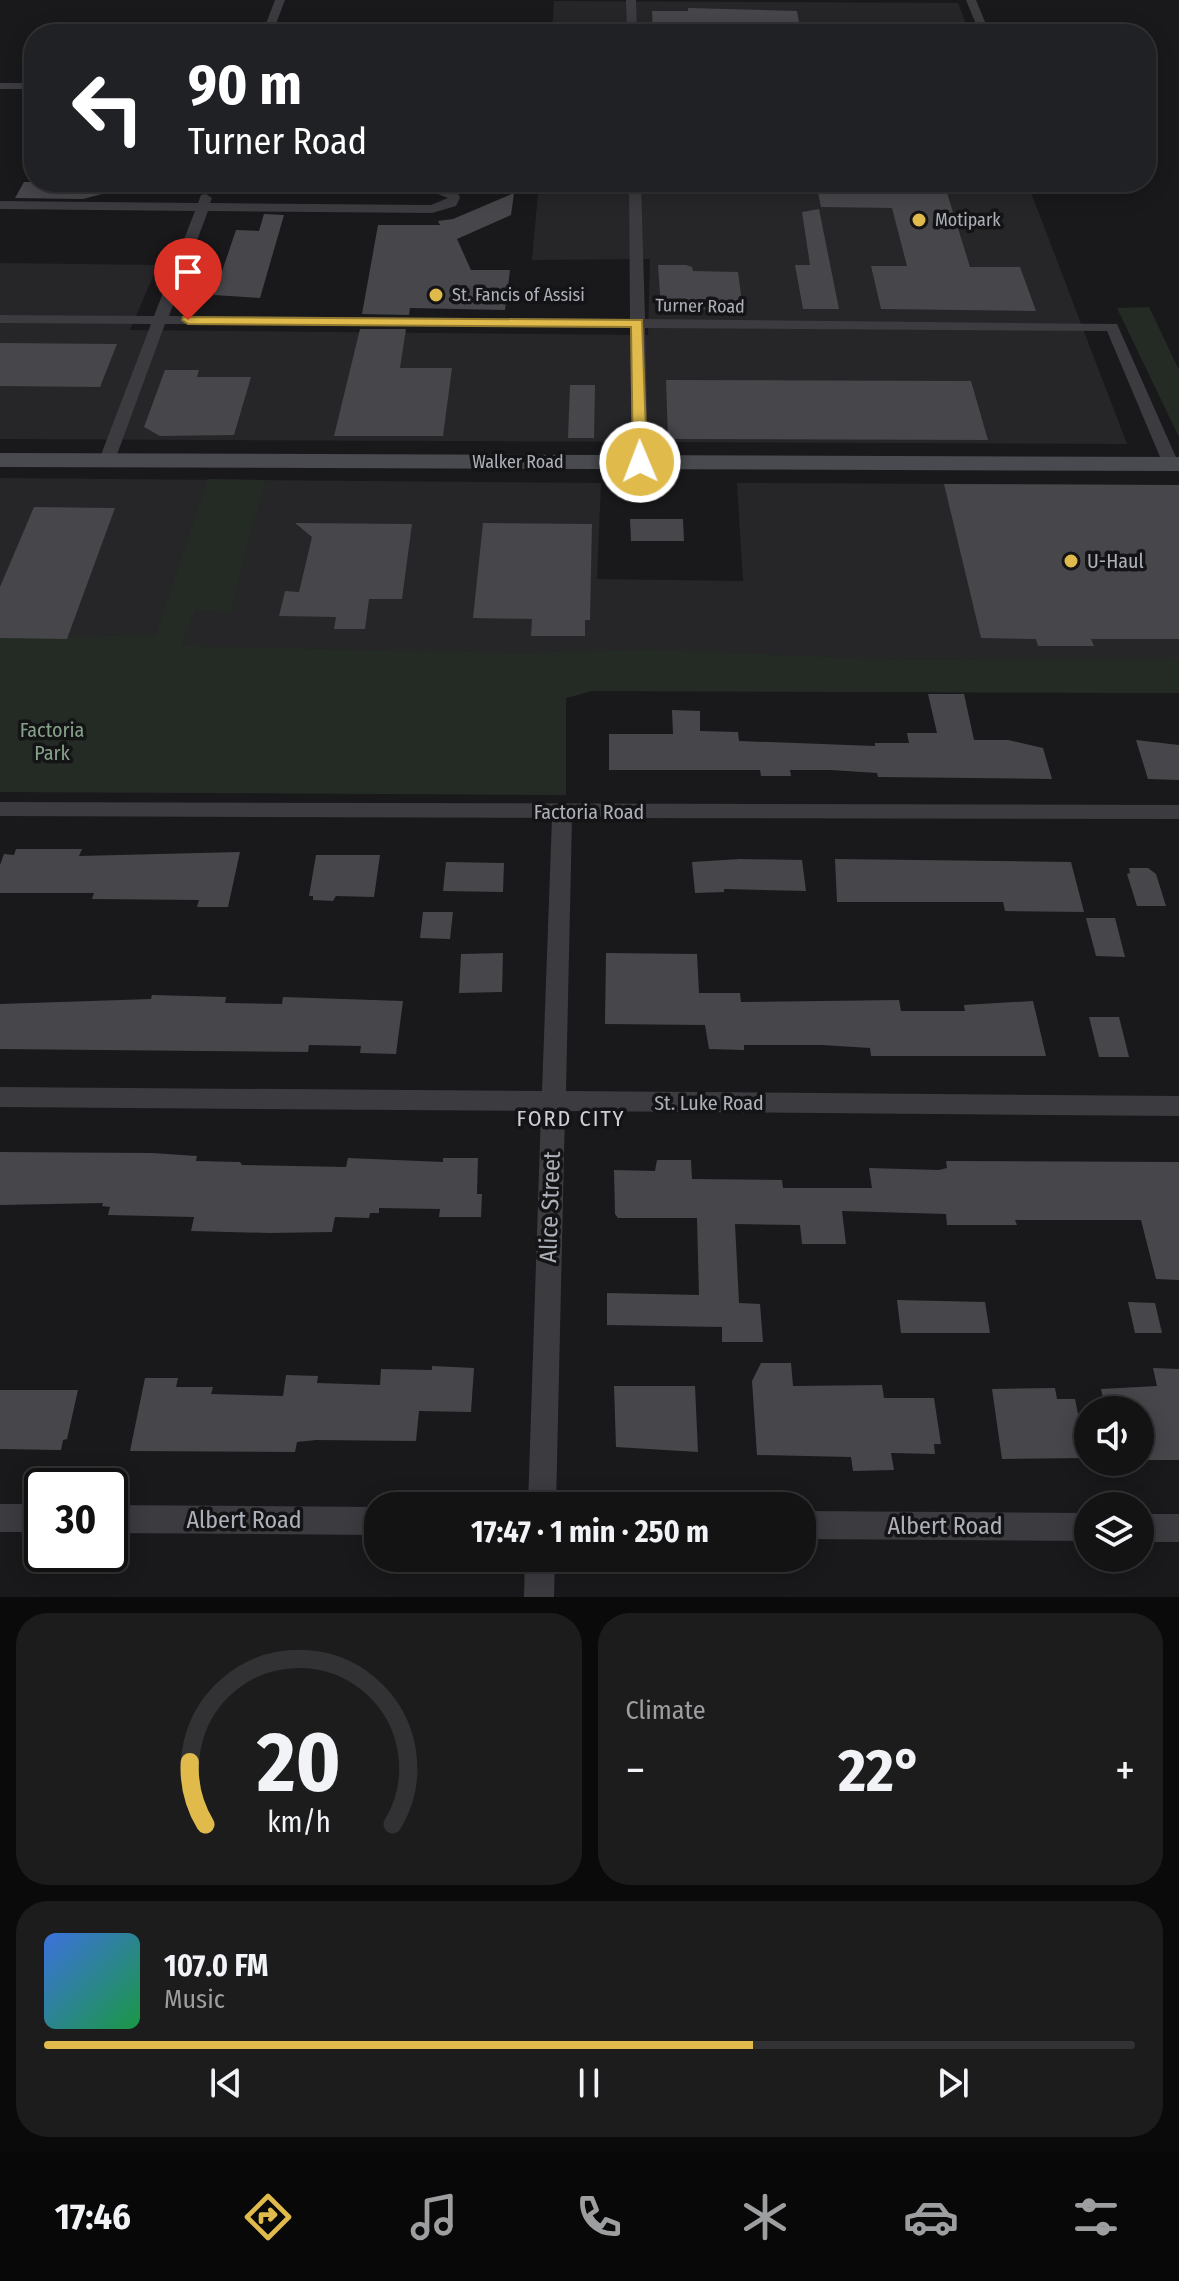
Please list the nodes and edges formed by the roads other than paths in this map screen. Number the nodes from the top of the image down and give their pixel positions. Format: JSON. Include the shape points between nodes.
{"nodes":[{"id":1,"x":280,"y":0,"type":"edge"},
{"id":2,"x":631,"y":0,"type":"edge"},
{"id":3,"x":971,"y":0,"type":"edge"},
{"id":4,"x":271,"y":24,"type":"edge"},
{"id":5,"x":632,"y":24,"type":"edge"},
{"id":6,"x":981,"y":24,"type":"edge"},
{"id":7,"x":0,"y":86,"type":"edge"},
{"id":8,"x":24,"y":86,"type":"edge"},
{"id":9,"x":208,"y":192,"type":"edge"},
{"id":10,"x":447,"y":192,"type":"edge"},
{"id":11,"x":635,"y":192,"type":"edge"},
{"id":12,"x":0,"y":205,"type":"edge"},
{"id":13,"x":202,"y":207,"type":"junction"},
{"id":14,"x":0,"y":319,"type":"edge"},
{"id":15,"x":160,"y":320,"type":"junction"},
{"id":16,"x":638,"y":323,"type":"junction"},
{"id":17,"x":0,"y":460,"type":"edge"},
{"id":18,"x":107,"y":460,"type":"junction"},
{"id":19,"x":640,"y":462,"type":"junction"},
{"id":20,"x":1175,"y":464,"type":"edge"},
{"id":21,"x":0,"y":809,"type":"edge"},
{"id":22,"x":562,"y":812,"type":"junction"},
{"id":23,"x":1179,"y":812,"type":"edge"},
{"id":24,"x":0,"y":1097,"type":"edge"},
{"id":25,"x":553,"y":1102,"type":"junction"},
{"id":26,"x":1179,"y":1106,"type":"edge"},
{"id":27,"x":542,"y":1492,"type":"edge"},
{"id":28,"x":0,"y":1518,"type":"edge"},
{"id":29,"x":24,"y":1518,"type":"edge"},
{"id":30,"x":128,"y":1519,"type":"edge"},
{"id":31,"x":364,"y":1521,"type":"edge"},
{"id":32,"x":816,"y":1525,"type":"edge"},
{"id":33,"x":1074,"y":1527,"type":"edge"},
{"id":34,"x":1154,"y":1528,"type":"edge"},
{"id":35,"x":1179,"y":1528,"type":"edge"},
{"id":36,"x":540,"y":1572,"type":"edge"},
{"id":37,"x":539,"y":1597,"type":"edge"}],
"edges":[{"from":1,"to":4,"type":"street"},
{"from":2,"to":5,"type":"street"},
{"from":3,"to":6,"type":"street"},
{"from":7,"to":8,"type":"street"},
{"from":9,"to":13,"type":"street"},
{"from":10,"to":13,"type":"street","via":[[453,194],[451,203],[432,209]]},
{"from":11,"to":16,"type":"street"},
{"from":12,"to":13,"type":"street"},
{"from":13,"to":15,"type":"street"},
{"from":14,"to":15,"type":"street","name":"Turner Road"},
{"from":15,"to":16,"type":"street","name":"Turner Road"},
{"from":15,"to":18,"type":"street"},
{"from":16,"to":19,"type":"street"},
{"from":16,"to":20,"type":"street","name":"Turner Road","via":[[1112,327]]},
{"from":17,"to":18,"type":"main road","name":"Walker Road"},
{"from":18,"to":19,"type":"main road","name":"Walker Road"},
{"from":19,"to":20,"type":"main road","name":"Walker Road"},
{"from":21,"to":22,"type":"street","name":"Factoria Road"},
{"from":22,"to":23,"type":"street","name":"Factoria Road"},
{"from":22,"to":25,"type":"street","name":"Alice Street"},
{"from":24,"to":25,"type":"street","name":"St. Luke Road"},
{"from":25,"to":26,"type":"street","name":"St. Luke Road"},
{"from":25,"to":27,"type":"street","name":"Alice Street"},
{"from":28,"to":29,"type":"street"},
{"from":30,"to":31,"type":"street","name":"Albert Road"},
{"from":32,"to":33,"type":"street","name":"Albert Road"},
{"from":34,"to":35,"type":"street"},
{"from":36,"to":37,"type":"street"}]}
